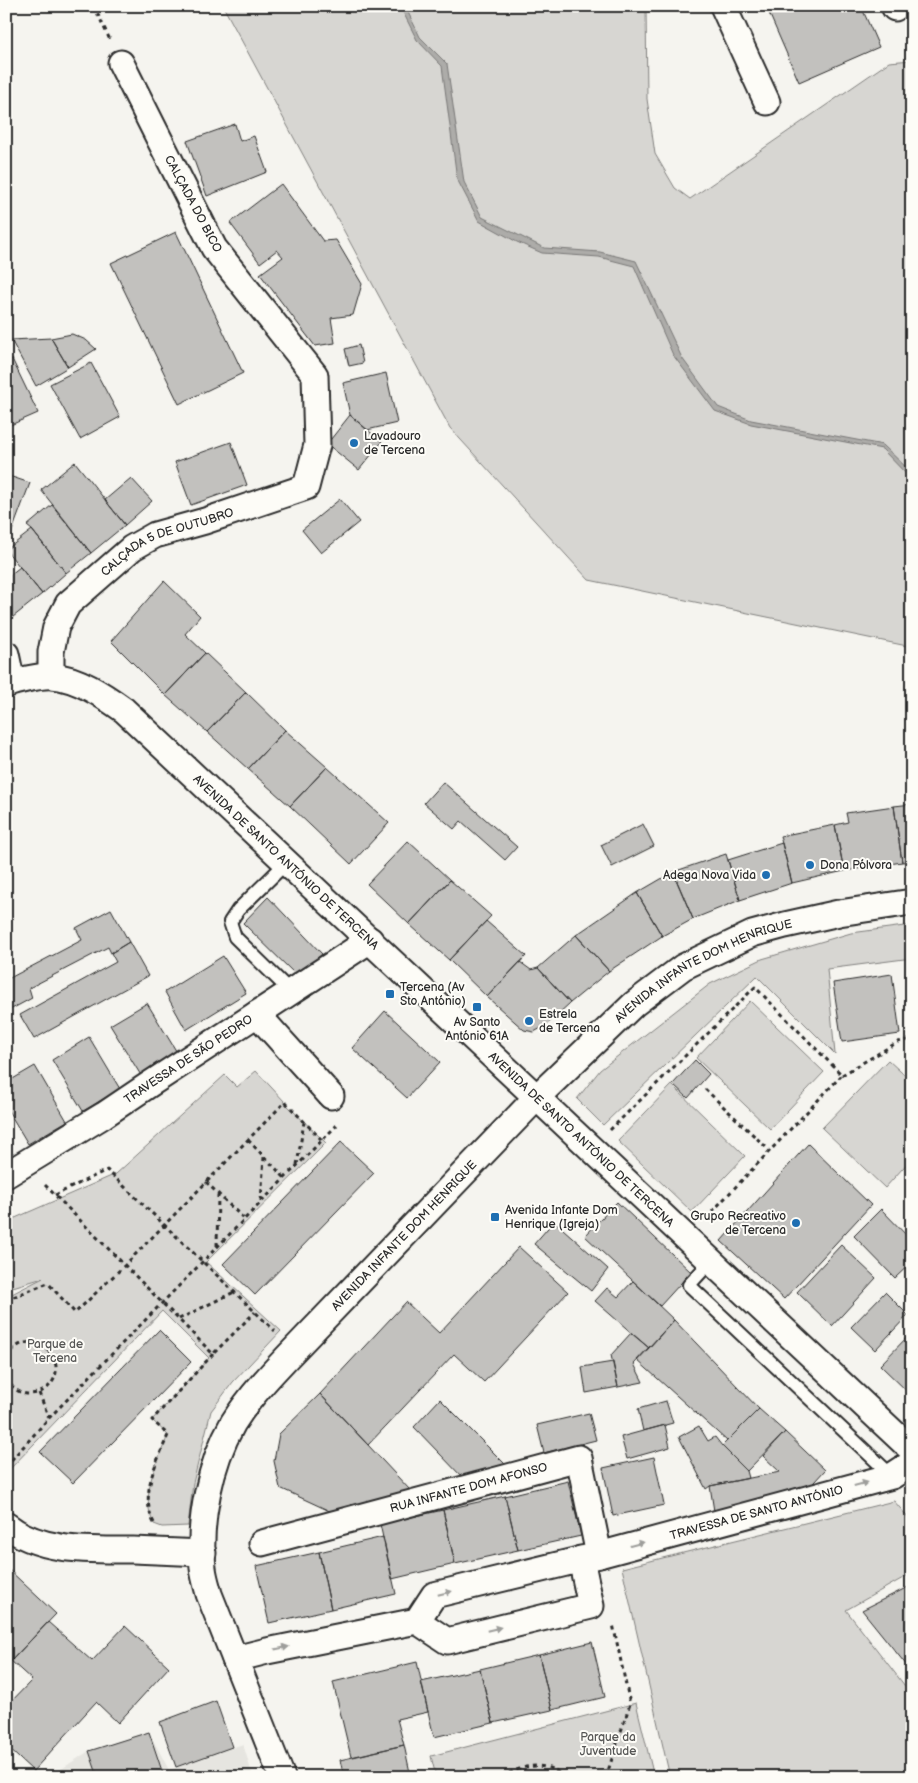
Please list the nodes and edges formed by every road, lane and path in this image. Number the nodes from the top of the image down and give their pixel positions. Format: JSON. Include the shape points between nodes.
{"nodes":[{"id":1,"x":94,"y":6,"type":"edge"},
{"id":2,"x":723,"y":6,"type":"edge"},
{"id":3,"x":121,"y":63,"type":"joint"},
{"id":4,"x":767,"y":102,"type":"dead end"},
{"id":5,"x":317,"y":445,"type":"joint"},
{"id":6,"x":6,"y":654,"type":"edge"},
{"id":7,"x":51,"y":675,"type":"junction"},
{"id":8,"x":9,"y":683,"type":"edge"},
{"id":9,"x":287,"y":862,"type":"junction"},
{"id":10,"x":912,"y":902,"type":"edge"},
{"id":11,"x":370,"y":940,"type":"junction"},
{"id":12,"x":291,"y":992,"type":"junction"},
{"id":13,"x":257,"y":1014,"type":"junction"},
{"id":14,"x":912,"y":1039,"type":"edge"},
{"id":15,"x":842,"y":1075,"type":"junction"},
{"id":16,"x":705,"y":1090,"type":"dead end"},
{"id":17,"x":330,"y":1096,"type":"joint"},
{"id":18,"x":537,"y":1097,"type":"junction"},
{"id":19,"x":304,"y":1122,"type":"junction"},
{"id":20,"x":248,"y":1140,"type":"junction"},
{"id":21,"x":322,"y":1140,"type":"junction"},
{"id":22,"x":591,"y":1148,"type":"junction"},
{"id":23,"x":769,"y":1150,"type":"junction"},
{"id":24,"x":264,"y":1157,"type":"junction"},
{"id":25,"x":297,"y":1166,"type":"junction"},
{"id":26,"x":15,"y":1170,"type":"edge"},
{"id":27,"x":285,"y":1178,"type":"junction"},
{"id":28,"x":206,"y":1182,"type":"junction"},
{"id":29,"x":218,"y":1194,"type":"junction"},
{"id":30,"x":56,"y":1195,"type":"junction"},
{"id":31,"x":261,"y":1202,"type":"junction"},
{"id":32,"x":244,"y":1219,"type":"junction"},
{"id":33,"x":163,"y":1225,"type":"junction"},
{"id":34,"x":687,"y":1238,"type":"junction"},
{"id":35,"x":217,"y":1247,"type":"junction"},
{"id":36,"x":711,"y":1261,"type":"junction"},
{"id":37,"x":202,"y":1262,"type":"junction"},
{"id":38,"x":125,"y":1265,"type":"junction"},
{"id":39,"x":234,"y":1292,"type":"junction"},
{"id":40,"x":6,"y":1300,"type":"edge"},
{"id":41,"x":163,"y":1302,"type":"junction"},
{"id":42,"x":255,"y":1312,"type":"junction"},
{"id":43,"x":179,"y":1319,"type":"junction"},
{"id":44,"x":6,"y":1346,"type":"edge"},
{"id":45,"x":11,"y":1350,"type":"junction"},
{"id":46,"x":294,"y":1350,"type":"junction"},
{"id":47,"x":213,"y":1354,"type":"junction"},
{"id":48,"x":6,"y":1357,"type":"edge"},
{"id":49,"x":6,"y":1378,"type":"edge"},
{"id":50,"x":40,"y":1394,"type":"junction"},
{"id":51,"x":49,"y":1418,"type":"junction"},
{"id":52,"x":912,"y":1450,"type":"edge"},
{"id":53,"x":6,"y":1466,"type":"edge"},
{"id":54,"x":902,"y":1470,"type":"edge"},
{"id":55,"x":154,"y":1524,"type":"dead end"},
{"id":56,"x":6,"y":1525,"type":"edge"},
{"id":57,"x":262,"y":1542,"type":"dead end"},
{"id":58,"x":203,"y":1553,"type":"junction"},
{"id":59,"x":590,"y":1557,"type":"junction"},
{"id":60,"x":612,"y":1620,"type":"dead end"},
{"id":61,"x":417,"y":1621,"type":"junction"},
{"id":62,"x":235,"y":1659,"type":"junction"},
{"id":63,"x":282,"y":1777,"type":"edge"},
{"id":64,"x":502,"y":1777,"type":"edge"},
{"id":65,"x":566,"y":1777,"type":"edge"},
{"id":66,"x":606,"y":1777,"type":"edge"}],
"edges":[{"from":1,"to":3,"type":"path"},
{"from":2,"to":4,"type":"street"},
{"from":3,"to":5,"type":"street","name":"CALÇADA DO BICO","via":[[214,248],[315,375]]},
{"from":5,"to":7,"type":"street","name":"CALÇADA 5 DE OUTUBRO","via":[[306,487],[156,535],[132,548],[68,604],[56,627]]},
{"from":6,"to":8,"type":"street"},
{"from":7,"to":8,"type":"street","name":"AVENIDA DE SANTO ANTÓNIO DE TERCENA"},
{"from":7,"to":9,"type":"street","name":"AVENIDA DE SANTO ANTÓNIO DE TERCENA","via":[[98,692],[124,710]]},
{"from":9,"to":11,"type":"street","name":"AVENIDA DE SANTO ANTÓNIO DE TERCENA"},
{"from":9,"to":12,"type":"lane","via":[[230,922],[235,937]]},
{"from":10,"to":18,"type":"street","name":"AVENIDA INFANTE DOM HENRIQUE","via":[[840,913],[752,934],[683,967],[634,1004]]},
{"from":11,"to":12,"type":"street","name":"TRAVESSA DE SÃO PEDRO"},
{"from":11,"to":18,"type":"street","name":"AVENIDA DE SANTO ANTÓNIO DE TERCENA"},
{"from":12,"to":13,"type":"street","name":"TRAVESSA DE SÃO PEDRO"},
{"from":13,"to":17,"type":"street"},
{"from":13,"to":26,"type":"street","name":"TRAVESSA DE SÃO PEDRO"},
{"from":14,"to":15,"type":"path","via":[[898,1042]]},
{"from":15,"to":22,"type":"path","via":[[755,987]]},
{"from":15,"to":23,"type":"path"},
{"from":16,"to":23,"type":"path"},
{"from":17,"to":21,"type":"path","via":[[346,1115]]},
{"from":18,"to":22,"type":"street","name":"AVENIDA DE SANTO ANTÓNIO DE TERCENA"},
{"from":18,"to":46,"type":"street","name":"AVENIDA INFANTE DOM HENRIQUE"},
{"from":19,"to":20,"type":"path","via":[[286,1102]]},
{"from":19,"to":21,"type":"path"},
{"from":19,"to":25,"type":"path"},
{"from":20,"to":24,"type":"path"},
{"from":20,"to":28,"type":"path"},
{"from":21,"to":25,"type":"path"},
{"from":22,"to":34,"type":"street","name":"AVENIDA DE SANTO ANTÓNIO DE TERCENA"},
{"from":23,"to":34,"type":"path"},
{"from":24,"to":27,"type":"path"},
{"from":24,"to":31,"type":"path"},
{"from":25,"to":27,"type":"path"},
{"from":26,"to":30,"type":"path"},
{"from":27,"to":31,"type":"path"},
{"from":28,"to":29,"type":"path"},
{"from":28,"to":33,"type":"path"},
{"from":29,"to":32,"type":"path"},
{"from":29,"to":35,"type":"path"},
{"from":30,"to":33,"type":"path","via":[[107,1170]]},
{"from":30,"to":38,"type":"path"},
{"from":31,"to":32,"type":"path"},
{"from":32,"to":35,"type":"path"},
{"from":33,"to":37,"type":"path"},
{"from":33,"to":38,"type":"path"},
{"from":34,"to":36,"type":"street","name":"AVENIDA DE SANTO ANTÓNIO DE TERCENA"},
{"from":35,"to":37,"type":"path"},
{"from":36,"to":52,"type":"street","name":"AVENIDA DE SANTO ANTÓNIO DE TERCENA"},
{"from":36,"to":54,"type":"lane","via":[[689,1285]]},
{"from":37,"to":39,"type":"path"},
{"from":37,"to":41,"type":"path"},
{"from":38,"to":40,"type":"path","via":[[75,1313],[48,1283]]},
{"from":38,"to":41,"type":"path"},
{"from":39,"to":42,"type":"path"},
{"from":39,"to":43,"type":"path"},
{"from":41,"to":43,"type":"path"},
{"from":41,"to":51,"type":"path"},
{"from":42,"to":46,"type":"path"},
{"from":42,"to":47,"type":"path"},
{"from":43,"to":47,"type":"path"},
{"from":44,"to":45,"type":"path"},
{"from":45,"to":48,"type":"path"},
{"from":45,"to":50,"type":"path","via":[[26,1342],[34,1342],[43,1345],[54,1357],[53,1382]]},
{"from":46,"to":58,"type":"street","name":"AVENIDA INFANTE DOM HENRIQUE","via":[[250,1399],[221,1450],[204,1512]]},
{"from":47,"to":55,"type":"path","via":[[152,1420],[168,1435],[148,1487],[150,1515]]},
{"from":49,"to":50,"type":"path","via":[[22,1393]]},
{"from":50,"to":51,"type":"path"},
{"from":51,"to":53,"type":"path"},
{"from":59,"to":54,"type":"street","name":"TRAVESSA DE SANTO ANTÓNIO","one_way":true},
{"from":56,"to":58,"type":"street","via":[[17,1534],[76,1550]]},
{"from":57,"to":59,"type":"street","name":"RUA INFANTE DOM AFONSO","via":[[579,1458]]},
{"from":58,"to":62,"type":"street","name":"AVENIDA INFANTE DOM HENRIQUE","via":[[208,1594]]},
{"from":61,"to":59,"type":"street","name":"TRAVESSA DE SANTO ANTÓNIO","one_way":true,"via":[[434,1596]]},
{"from":61,"to":59,"type":"street","one_way":true,"via":[[447,1641],[591,1606]]},
{"from":60,"to":66,"type":"path","via":[[630,1704]]},
{"from":62,"to":61,"type":"street","one_way":true},
{"from":62,"to":63,"type":"street","name":"AVENIDA INFANTE DOM HENRIQUE"},
{"from":64,"to":65,"type":"path","via":[[515,1769],[532,1765],[550,1768]]}]}
